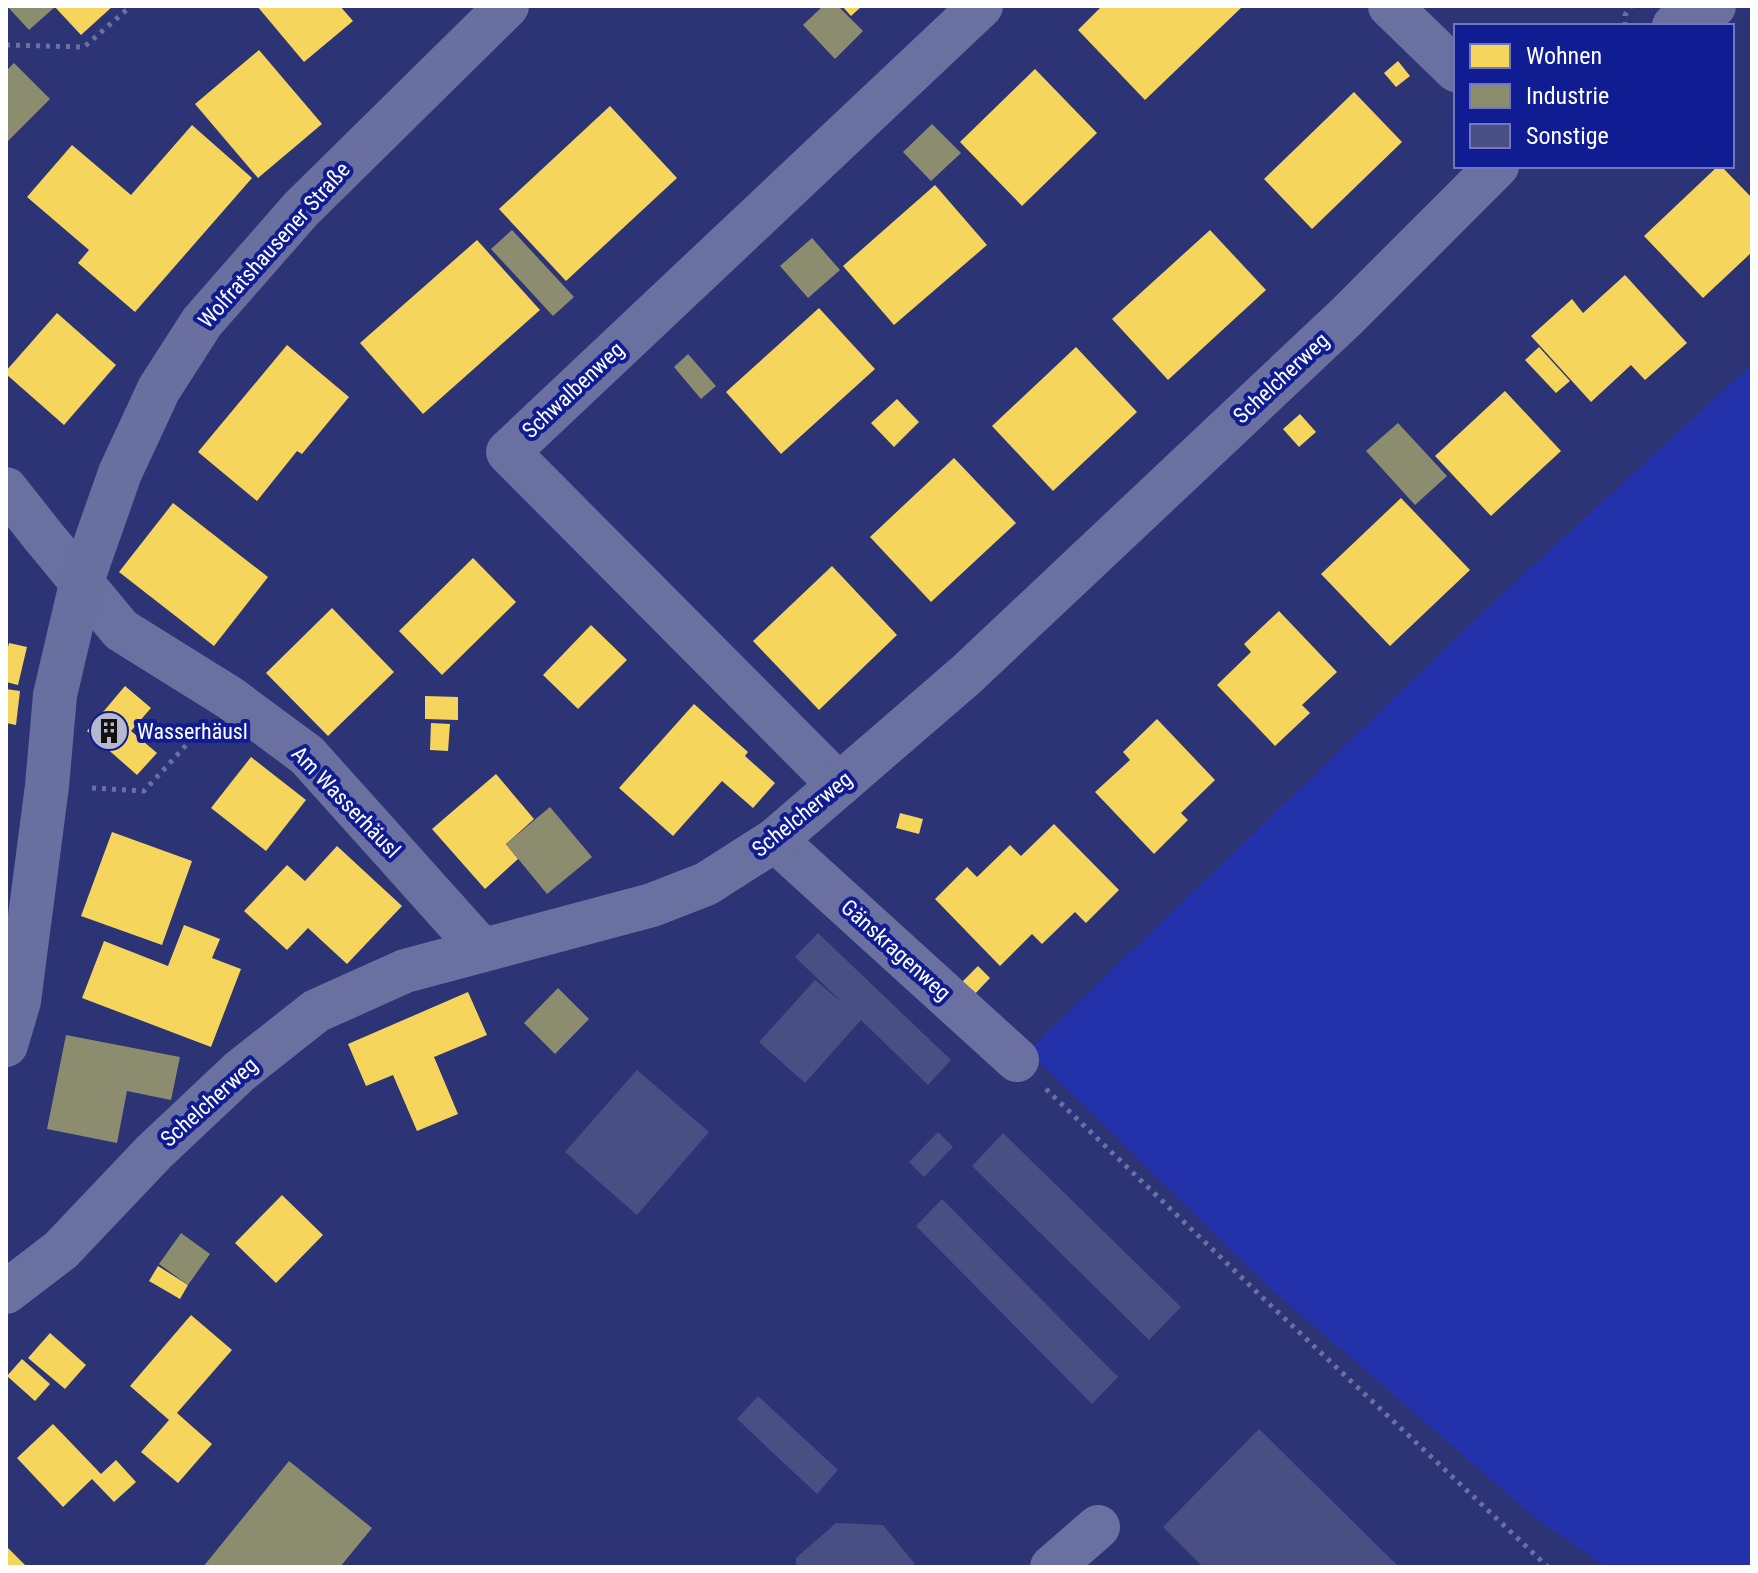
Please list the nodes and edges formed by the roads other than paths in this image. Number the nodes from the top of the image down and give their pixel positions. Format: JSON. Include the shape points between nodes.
{"nodes":[{"id":1,"x":507,"y":6,"type":"edge"},
{"id":2,"x":981,"y":6,"type":"edge"},
{"id":3,"x":1390,"y":6,"type":"edge"},
{"id":4,"x":1714,"y":6,"type":"edge"},
{"id":5,"x":1678,"y":24,"type":"edge"},
{"id":6,"x":1454,"y":68,"type":"edge"},
{"id":7,"x":1495,"y":168,"type":"edge"},
{"id":8,"x":6,"y":489,"type":"edge"},
{"id":9,"x":81,"y":584,"type":"junction"},
{"id":10,"x":839,"y":785,"type":"junction"},
{"id":11,"x":775,"y":840,"type":"junction"},
{"id":12,"x":482,"y":950,"type":"junction"},
{"id":13,"x":6,"y":1045,"type":"edge"},
{"id":14,"x":1017,"y":1060,"type":"road end"},
{"id":15,"x":6,"y":1292,"type":"edge"},
{"id":16,"x":1098,"y":1527,"type":"dead end"},
{"id":17,"x":1052,"y":1567,"type":"edge"}],
"edges":[{"from":1,"to":9,"type":"main road","name":"Wolfratshausener Straße","via":[[301,209],[202,322],[152,403],[120,473]]},
{"from":2,"to":10,"type":"street","name":"Schwalbenweg","via":[[508,452]]},
{"from":3,"to":6,"type":"street"},
{"from":4,"to":5,"type":"street"},
{"from":7,"to":10,"type":"street","name":"Schelcherweg","via":[[1346,317],[989,654]]},
{"from":8,"to":9,"type":"street","name":"Am Wasserhäusl"},
{"from":9,"to":12,"type":"street","name":"Am Wasserhäusl","via":[[121,630],[230,698],[307,755]]},
{"from":9,"to":13,"type":"main road","name":"Wolfratshausener Straße","via":[[55,695],[19,1001]]},
{"from":10,"to":11,"type":"street","name":"Schelcherweg"},
{"from":11,"to":12,"type":"street","name":"Schelcherweg","via":[[706,884],[652,905]]},
{"from":11,"to":14,"type":"street","name":"Gänskragenweg"},
{"from":12,"to":15,"type":"street","name":"Schelcherweg","via":[[405,971],[316,1011],[240,1071],[61,1250]]},
{"from":16,"to":17,"type":"street"}]}
